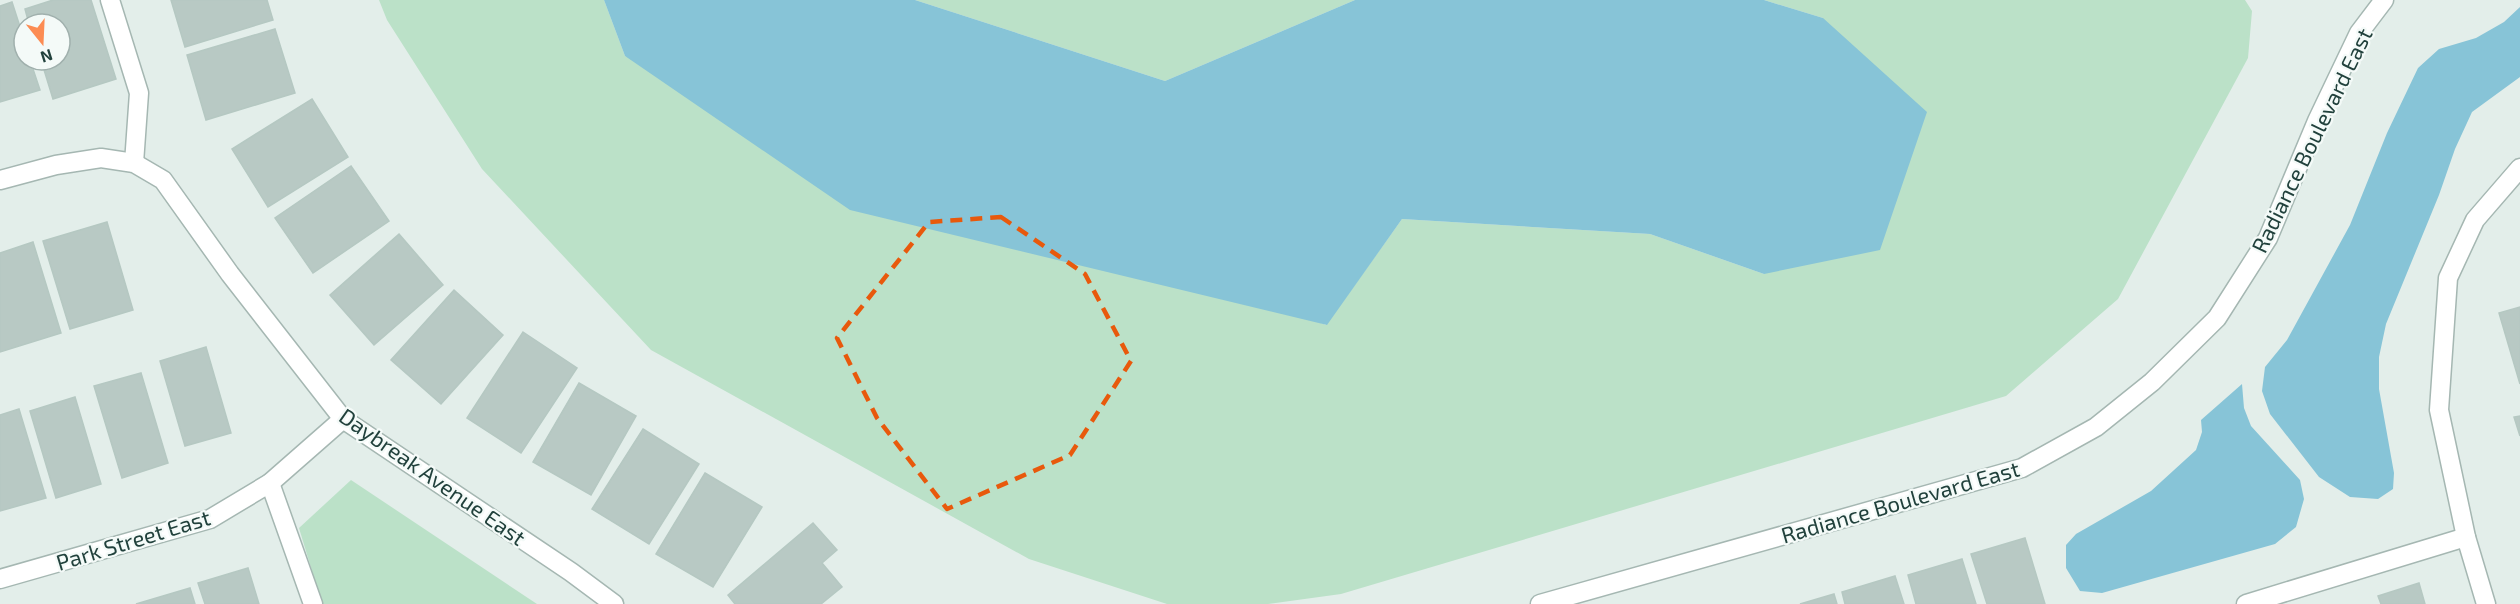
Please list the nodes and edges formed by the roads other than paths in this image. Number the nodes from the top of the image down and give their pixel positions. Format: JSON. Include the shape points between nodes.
{"nodes":[{"id":1,"x":110,"y":0,"type":"edge"},
{"id":2,"x":2384,"y":0,"type":"edge"},
{"id":3,"x":134,"y":163,"type":"junction"},
{"id":4,"x":2520,"y":168,"type":"edge"},
{"id":5,"x":0,"y":180,"type":"edge"},
{"id":6,"x":343,"y":419,"type":"junction"},
{"id":7,"x":270,"y":483,"type":"junction"},
{"id":8,"x":2466,"y":537,"type":"junction"},
{"id":9,"x":0,"y":579,"type":"edge"},
{"id":10,"x":313,"y":604,"type":"edge"},
{"id":11,"x":614,"y":604,"type":"edge"},
{"id":12,"x":1540,"y":604,"type":"edge"},
{"id":13,"x":2246,"y":604,"type":"edge"},
{"id":14,"x":2486,"y":604,"type":"edge"}],
"edges":[{"from":1,"to":3,"type":"street","via":[[139,93]]},
{"from":2,"to":12,"type":"street","name":"Radiance Boulevard East","via":[[2354,42],[2268,238],[2217,318],[2152,382],[2096,427],[2022,468]]},
{"from":3,"to":5,"type":"street","via":[[101,158]]},
{"from":3,"to":6,"type":"street","name":"Daybreak Avenue East","via":[[163,180],[230,274]]},
{"from":4,"to":8,"type":"street","via":[[2475,220],[2448,278],[2439,410]]},
{"from":6,"to":7,"type":"street","name":"Park Street East"},
{"from":6,"to":11,"type":"street","name":"Daybreak Avenue East"},
{"from":7,"to":9,"type":"street","name":"Park Street East","via":[[210,519]]},
{"from":7,"to":10,"type":"street"},
{"from":8,"to":13,"type":"street"},
{"from":8,"to":14,"type":"street"}]}
